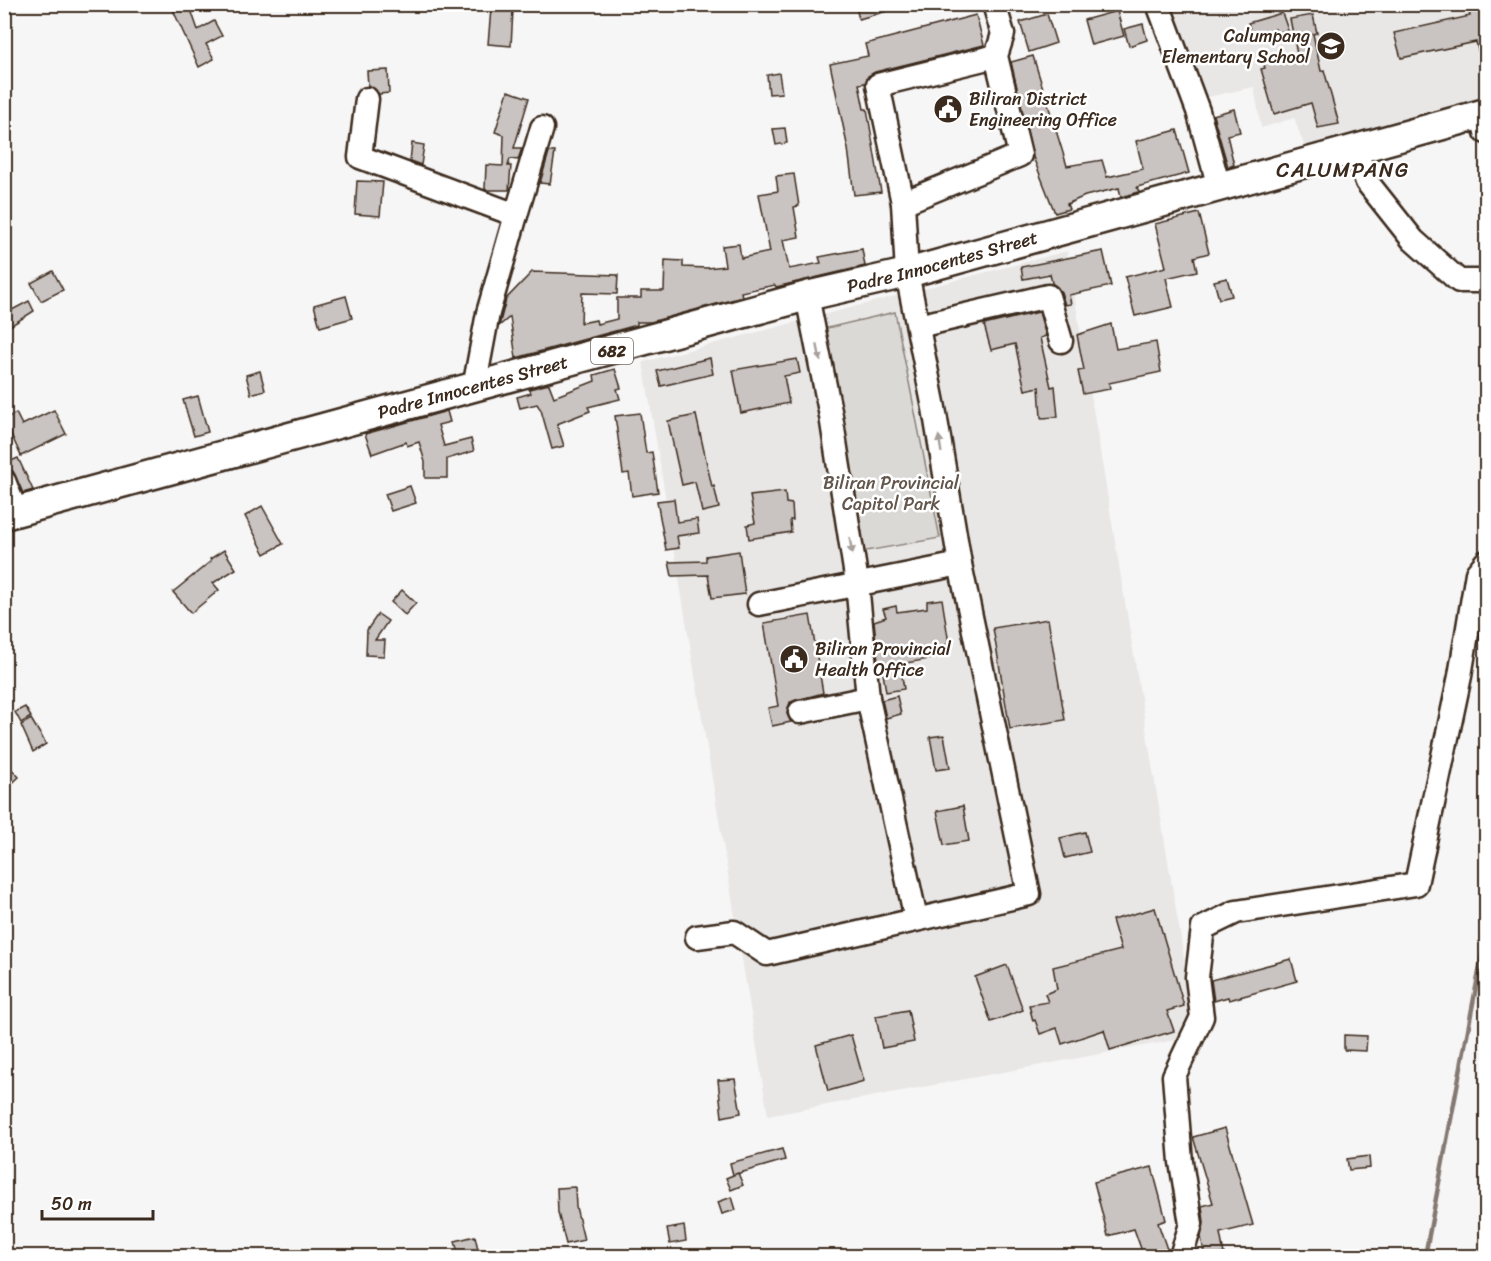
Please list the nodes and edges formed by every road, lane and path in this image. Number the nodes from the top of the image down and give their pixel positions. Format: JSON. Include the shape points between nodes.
{"nodes":[{"id":1,"x":994,"y":4,"type":"edge"},
{"id":2,"x":1158,"y":4,"type":"edge"},
{"id":3,"x":996,"y":56,"type":"junction"},
{"id":4,"x":367,"y":99,"type":"dead end"},
{"id":5,"x":1485,"y":120,"type":"edge"},
{"id":6,"x":542,"y":128,"type":"dead end"},
{"id":7,"x":1355,"y":150,"type":"junction"},
{"id":8,"x":1219,"y":187,"type":"junction"},
{"id":9,"x":903,"y":203,"type":"junction"},
{"id":10,"x":516,"y":215,"type":"junction"},
{"id":11,"x":907,"y":273,"type":"junction"},
{"id":12,"x":1486,"y":281,"type":"edge"},
{"id":13,"x":807,"y":296,"type":"junction"},
{"id":14,"x":918,"y":326,"type":"junction"},
{"id":15,"x":1061,"y":341,"type":"dead end"},
{"id":16,"x":474,"y":388,"type":"junction"},
{"id":17,"x":4,"y":481,"type":"edge"},
{"id":18,"x":10,"y":513,"type":"edge"},
{"id":19,"x":1486,"y":562,"type":"edge"},
{"id":20,"x":960,"y":564,"type":"junction"},
{"id":21,"x":857,"y":583,"type":"junction"},
{"id":22,"x":759,"y":604,"type":"dead end"},
{"id":23,"x":868,"y":698,"type":"junction"},
{"id":24,"x":800,"y":712,"type":"dead end"},
{"id":25,"x":916,"y":919,"type":"junction"},
{"id":26,"x":697,"y":937,"type":"dead end"},
{"id":27,"x":1182,"y":1252,"type":"dead end"}],
"edges":[{"from":1,"to":3,"type":"street","via":[[1003,33]]},
{"from":2,"to":8,"type":"street","via":[[1198,111]]},
{"from":3,"to":9,"type":"street","via":[[1020,155]]},
{"from":3,"to":9,"type":"street","via":[[878,85]]},
{"from":4,"to":10,"type":"street","via":[[360,157]]},
{"from":5,"to":7,"type":"main road","number":"682"},
{"from":6,"to":10,"type":"street"},
{"from":7,"to":8,"type":"main road","number":"682"},
{"from":7,"to":12,"type":"street","via":[[1366,182],[1413,240],[1460,281]]},
{"from":8,"to":11,"type":"main road","name":"Padre Innocentes Street","number":"682"},
{"from":9,"to":11,"type":"street"},
{"from":10,"to":16,"type":"street","via":[[488,313]]},
{"from":11,"to":13,"type":"main road","name":"Padre Innocentes Street","number":"682"},
{"from":11,"to":14,"type":"street"},
{"from":13,"to":16,"type":"main road","name":"Padre Innocentes Street","number":"682"},
{"from":13,"to":21,"type":"street","one_way":true,"via":[[831,416]]},
{"from":14,"to":15,"type":"street","via":[[1048,297]]},
{"from":20,"to":14,"type":"street","one_way":true},
{"from":16,"to":18,"type":"main road","name":"Padre Innocentes Street","number":"682"},
{"from":17,"to":18,"type":"street"},
{"from":19,"to":27,"type":"street","via":[[1477,573],[1460,676],[1416,884],[1236,912],[1203,928],[1197,977],[1202,1017],[1174,1076],[1191,1224]]},
{"from":20,"to":21,"type":"street"},
{"from":20,"to":25,"type":"street","via":[[1029,894]]},
{"from":21,"to":22,"type":"street"},
{"from":21,"to":23,"type":"street"},
{"from":23,"to":24,"type":"street"},
{"from":23,"to":25,"type":"street"},
{"from":25,"to":26,"type":"street","via":[[767,954],[734,932]]}]}
